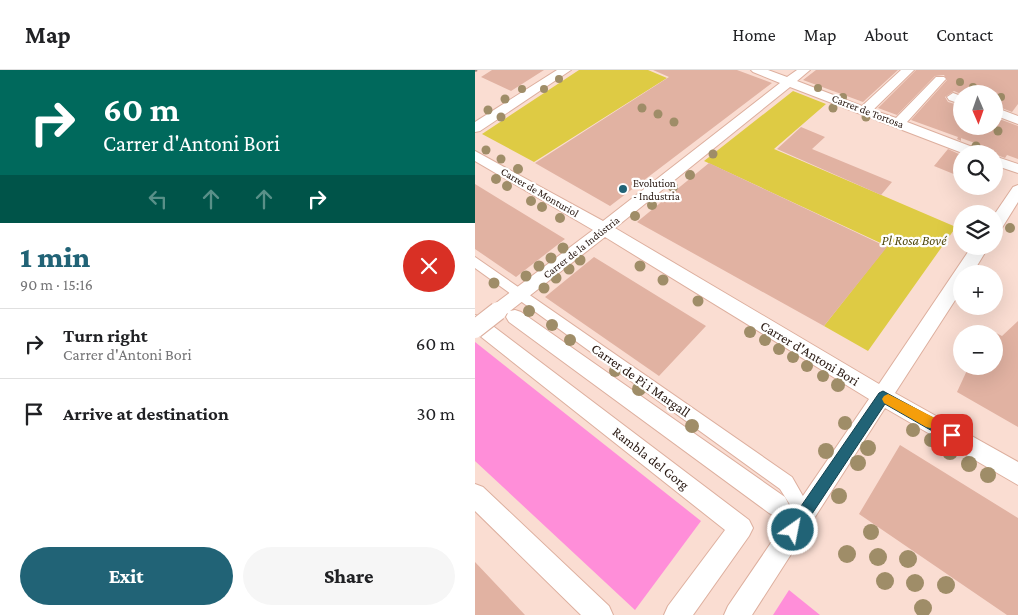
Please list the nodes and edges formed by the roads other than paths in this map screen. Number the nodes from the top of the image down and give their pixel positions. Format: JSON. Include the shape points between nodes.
{"nodes":[{"id":1,"x":565,"y":70,"type":"edge"},
{"id":2,"x":757,"y":70,"type":"edge"},
{"id":3,"x":805,"y":70,"type":"edge"},
{"id":4,"x":908,"y":70,"type":"edge"},
{"id":5,"x":940,"y":79,"type":"dead end"},
{"id":6,"x":789,"y":81,"type":"junction"},
{"id":7,"x":865,"y":110,"type":"junction"},
{"id":8,"x":1003,"y":114,"type":"edge"},
{"id":9,"x":1018,"y":120,"type":"edge"},
{"id":10,"x":899,"y":123,"type":"junction"},
{"id":11,"x":475,"y":128,"type":"edge"},
{"id":12,"x":955,"y":145,"type":"edge"},
{"id":13,"x":475,"y":155,"type":"edge"},
{"id":14,"x":1003,"y":163,"type":"edge"},
{"id":15,"x":1018,"y":169,"type":"edge"},
{"id":16,"x":1018,"y":190,"type":"edge"},
{"id":17,"x":1003,"y":213,"type":"edge"},
{"id":18,"x":604,"y":229,"type":"junction"},
{"id":19,"x":475,"y":262,"type":"edge"},
{"id":20,"x":953,"y":289,"type":"edge"},
{"id":21,"x":519,"y":295,"type":"junction"},
{"id":22,"x":506,"y":314,"type":"junction"},
{"id":23,"x":475,"y":322,"type":"edge"},
{"id":24,"x":475,"y":329,"type":"edge"},
{"id":25,"x":883,"y":397,"type":"junction"},
{"id":26,"x":1018,"y":474,"type":"edge"},
{"id":27,"x":475,"y":495,"type":"edge"},
{"id":28,"x":777,"y":505,"type":"dead end"},
{"id":29,"x":800,"y":505,"type":"dead end"},
{"id":30,"x":600,"y":615,"type":"edge"},
{"id":31,"x":677,"y":615,"type":"edge"},
{"id":32,"x":737,"y":615,"type":"edge"}],
"edges":[{"from":1,"to":11,"type":"street"},
{"from":2,"to":6,"type":"street","name":"Carrer de Tortosa"},
{"from":3,"to":6,"type":"street","name":"Carrer de la Indústria"},
{"from":4,"to":7,"type":"street"},
{"from":5,"to":10,"type":"street"},
{"from":6,"to":7,"type":"street","name":"Carrer de Tortosa"},
{"from":6,"to":18,"type":"street","name":"Carrer de la Indústria"},
{"from":7,"to":10,"type":"street","name":"Carrer de Tortosa"},
{"from":8,"to":9,"type":"street"},
{"from":10,"to":12,"type":"street","name":"Carrer de Tortosa"},
{"from":13,"to":18,"type":"street","name":"Carrer de Monturiol"},
{"from":14,"to":15,"type":"street"},
{"from":16,"to":17,"type":"street"},
{"from":18,"to":21,"type":"street","name":"Carrer de la Indústria"},
{"from":18,"to":25,"type":"street","name":"Carrer d'Antoni Bori"},
{"from":19,"to":21,"type":"street","name":"Carrer de Pi i Margall"},
{"from":20,"to":25,"type":"street"},
{"from":21,"to":22,"type":"street","name":"Carrer de la Indústria"},
{"from":21,"to":29,"type":"street","name":"Carrer de Pi i Margall","via":[[785,483]]},
{"from":22,"to":24,"type":"street","name":"Carrer de la Indústria","bridge":true},
{"from":22,"to":28,"type":"street"},
{"from":23,"to":31,"type":"street","name":"Rambla del Gorg","via":[[741,528]]},
{"from":25,"to":26,"type":"street","name":"Carrer d'Antoni Bori"},
{"from":25,"to":32,"type":"street"},
{"from":27,"to":30,"type":"street"}]}
